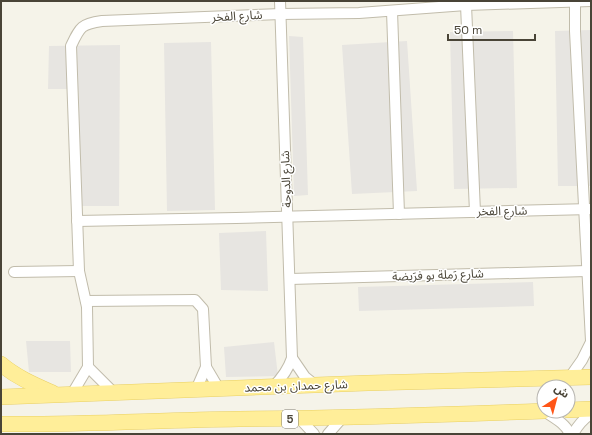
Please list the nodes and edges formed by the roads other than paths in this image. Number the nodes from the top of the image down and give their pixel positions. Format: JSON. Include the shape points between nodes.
{"nodes":[{"id":1,"x":280,"y":1,"type":"edge"},
{"id":2,"x":575,"y":1,"type":"edge"},
{"id":3,"x":591,"y":1,"type":"edge"},
{"id":4,"x":466,"y":5,"type":"junction"},
{"id":5,"x":392,"y":10,"type":"junction"},
{"id":6,"x":281,"y":14,"type":"junction"},
{"id":7,"x":588,"y":209,"type":"edge"},
{"id":8,"x":475,"y":212,"type":"junction"},
{"id":9,"x":399,"y":214,"type":"junction"},
{"id":10,"x":288,"y":216,"type":"junction"},
{"id":11,"x":78,"y":221,"type":"junction"},
{"id":12,"x":79,"y":271,"type":"junction"},
{"id":13,"x":587,"y":271,"type":"junction"},
{"id":14,"x":14,"y":272,"type":"dead end"},
{"id":15,"x":290,"y":279,"type":"junction"},
{"id":16,"x":86,"y":300,"type":"junction"},
{"id":17,"x":591,"y":342,"type":"edge"},
{"id":18,"x":292,"y":358,"type":"junction"},
{"id":19,"x":1,"y":364,"type":"edge"},
{"id":20,"x":88,"y":367,"type":"junction"},
{"id":21,"x":206,"y":367,"type":"junction"},
{"id":22,"x":570,"y":377,"type":"junction"},
{"id":23,"x":591,"y":377,"type":"edge"},
{"id":24,"x":315,"y":385,"type":"junction"},
{"id":25,"x":273,"y":387,"type":"junction"},
{"id":26,"x":219,"y":389,"type":"junction"},
{"id":27,"x":196,"y":390,"type":"junction"},
{"id":28,"x":114,"y":392,"type":"junction"},
{"id":29,"x":65,"y":395,"type":"junction"},
{"id":30,"x":1,"y":397,"type":"edge"},
{"id":31,"x":591,"y":409,"type":"edge"},
{"id":32,"x":576,"y":410,"type":"edge"},
{"id":33,"x":536,"y":411,"type":"edge"},
{"id":34,"x":591,"y":414,"type":"edge"},
{"id":35,"x":342,"y":418,"type":"junction"},
{"id":36,"x":300,"y":419,"type":"junction"},
{"id":37,"x":557,"y":419,"type":"edge"},
{"id":38,"x":1,"y":424,"type":"edge"},
{"id":39,"x":32,"y":429,"type":"edge"},
{"id":40,"x":314,"y":434,"type":"edge"},
{"id":41,"x":328,"y":434,"type":"edge"},
{"id":42,"x":570,"y":434,"type":"edge"},
{"id":43,"x":573,"y":434,"type":"edge"}],
"edges":[{"from":1,"to":6,"type":"street","name":"شارع الدوحة"},
{"from":2,"to":3,"type":"street","name":"شارع الفخر"},
{"from":2,"to":4,"type":"street","name":"شارع الفخر"},
{"from":2,"to":7,"type":"street"},
{"from":4,"to":5,"type":"street","name":"شارع الفخر"},
{"from":4,"to":8,"type":"street"},
{"from":5,"to":6,"type":"street","name":"شارع الفخر"},
{"from":5,"to":9,"type":"street"},
{"from":6,"to":10,"type":"street","name":"شارع الدوحة"},
{"from":6,"to":11,"type":"street","name":"شارع الفخر","via":[[102,21],[89,23],[79,30],[71,46]]},
{"from":7,"to":8,"type":"street","name":"شارع الفخر"},
{"from":7,"to":13,"type":"street"},
{"from":8,"to":9,"type":"street","name":"شارع الفخر"},
{"from":9,"to":10,"type":"street","name":"شارع الفخر"},
{"from":10,"to":11,"type":"street","name":"شارع الفخر"},
{"from":10,"to":15,"type":"street","name":"شارع الدوحة"},
{"from":11,"to":12,"type":"street","name":"شارع الفخر"},
{"from":12,"to":14,"type":"street"},
{"from":12,"to":16,"type":"street","name":"شارع الفخر"},
{"from":13,"to":15,"type":"street","name":"شارع رَملة بو فرَيضة"},
{"from":13,"to":17,"type":"street"},
{"from":15,"to":18,"type":"street","name":"شارع الدوحة"},
{"from":16,"to":20,"type":"street","name":"شارع الفخر"},
{"from":16,"to":21,"type":"street","via":[[195,300],[203,309]]},
{"from":17,"to":22,"type":"street"},
{"from":18,"to":24,"type":"street","via":[[305,377]]},
{"from":18,"to":25,"type":"street","name":"شارع الدوحة","via":[[282,378]]},
{"from":19,"to":29,"type":"main road","via":[[36,385]]},
{"from":20,"to":28,"type":"street"},
{"from":20,"to":29,"type":"street"},
{"from":21,"to":26,"type":"street"},
{"from":21,"to":27,"type":"street"},
{"from":22,"to":23,"type":"main road","name":"شارع حمدان بن محمد"},
{"from":22,"to":24,"type":"main road","name":"شارع حمدان بن محمد"},
{"from":24,"to":25,"type":"main road","name":"شارع حمدان بن محمد"},
{"from":25,"to":26,"type":"main road","name":"شارع حمدان بن محمد"},
{"from":26,"to":27,"type":"main road","name":"شارع حمدان بن محمد"},
{"from":27,"to":28,"type":"main road","name":"شارع حمدان بن محمد"},
{"from":28,"to":29,"type":"main road","name":"شارع حمدان بن محمد"},
{"from":29,"to":30,"type":"main road","name":"شارع حمدان بن محمد"},
{"from":31,"to":32,"type":"main road"},
{"from":33,"to":35,"type":"main road","number":"5"},
{"from":34,"to":43,"type":"street"},
{"from":35,"to":36,"type":"main road","number":"5"},
{"from":35,"to":41,"type":"street"},
{"from":36,"to":39,"type":"main road","number":"5","via":[[88,424]]},
{"from":36,"to":40,"type":"street"},
{"from":37,"to":42,"type":"street"},
{"from":38,"to":39,"type":"main road","number":"5"}]}
